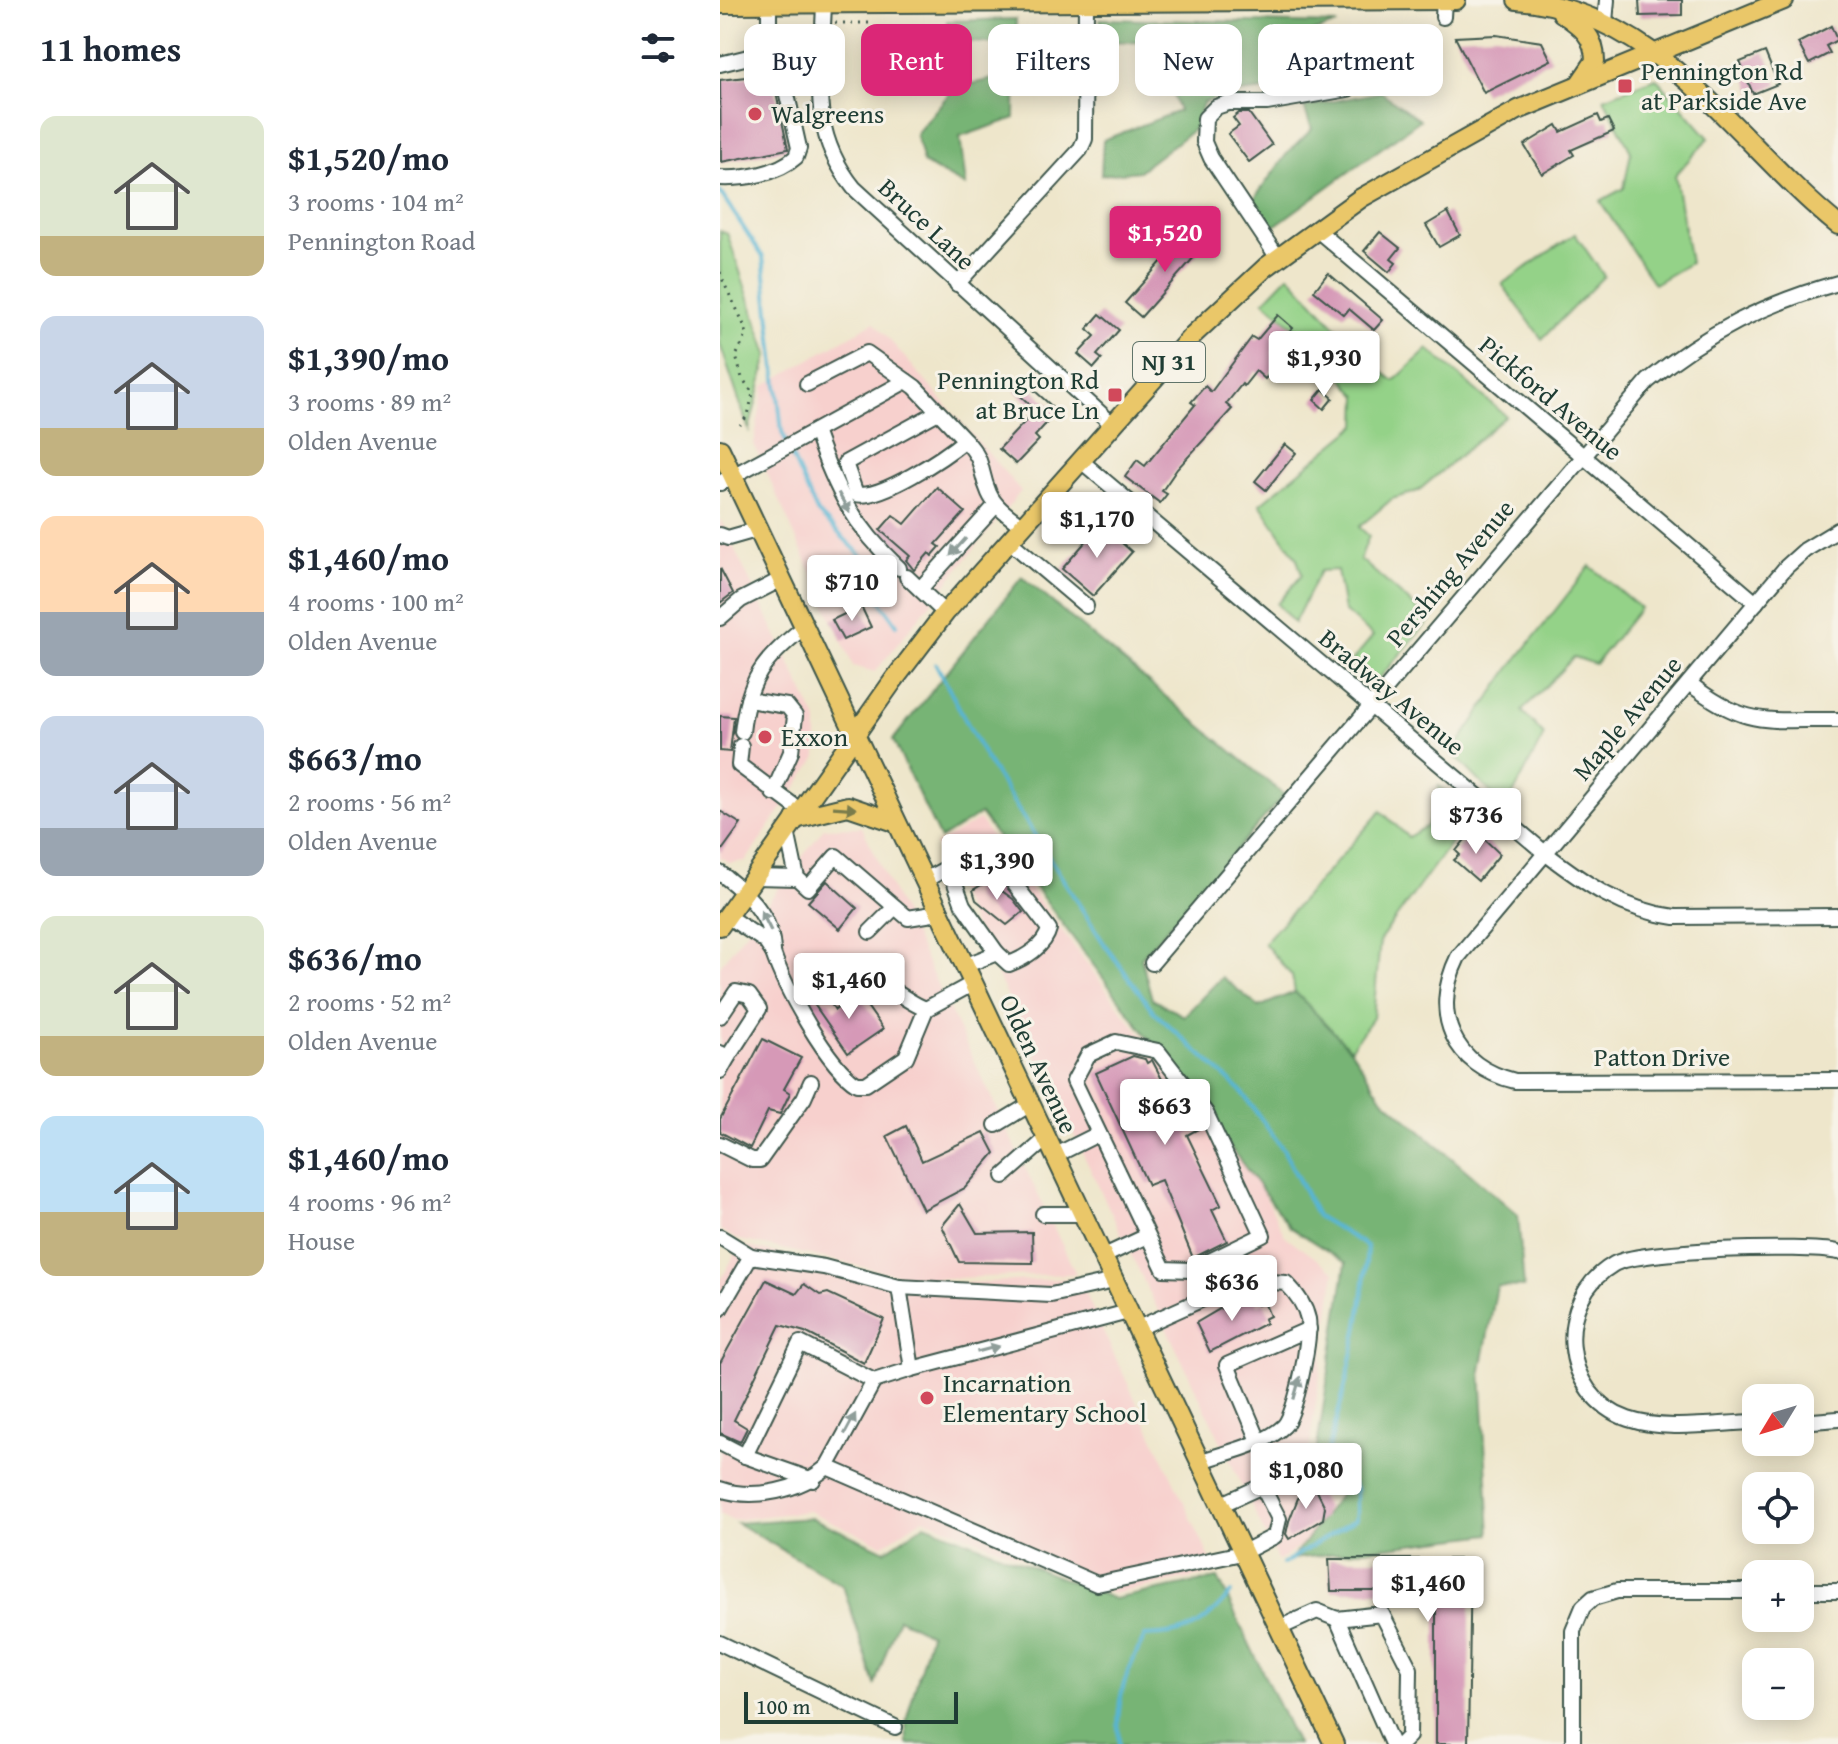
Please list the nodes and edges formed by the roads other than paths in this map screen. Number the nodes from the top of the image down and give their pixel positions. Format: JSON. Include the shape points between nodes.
{"nodes":[{"id":1,"x":1282,"y":0,"type":"edge"},
{"id":2,"x":1456,"y":0,"type":"edge"},
{"id":3,"x":1517,"y":0,"type":"edge"},
{"id":4,"x":1607,"y":0,"type":"edge"},
{"id":5,"x":1117,"y":1,"type":"edge"},
{"id":6,"x":1779,"y":1,"type":"edge"},
{"id":7,"x":782,"y":2,"type":"edge"},
{"id":8,"x":824,"y":2,"type":"edge"},
{"id":9,"x":1086,"y":2,"type":"junction"},
{"id":10,"x":720,"y":3,"type":"edge"},
{"id":11,"x":1549,"y":4,"type":"junction"},
{"id":12,"x":1444,"y":8,"type":"edge"},
{"id":13,"x":1605,"y":22,"type":"junction"},
{"id":14,"x":770,"y":24,"type":"edge"},
{"id":15,"x":1658,"y":53,"type":"junction"},
{"id":16,"x":744,"y":58,"type":"edge"},
{"id":17,"x":720,"y":64,"type":"edge"},
{"id":18,"x":1577,"y":86,"type":"junction"},
{"id":19,"x":787,"y":96,"type":"edge"},
{"id":20,"x":1308,"y":96,"type":"edge"},
{"id":21,"x":720,"y":178,"type":"edge"},
{"id":22,"x":1838,"y":225,"type":"edge"},
{"id":23,"x":1316,"y":229,"type":"junction"},
{"id":24,"x":1278,"y":258,"type":"junction"},
{"id":25,"x":1838,"y":283,"type":"edge"},
{"id":26,"x":957,"y":284,"type":"junction"},
{"id":27,"x":906,"y":381,"type":"junction"},
{"id":28,"x":807,"y":384,"type":"dead end"},
{"id":29,"x":938,"y":412,"type":"junction"},
{"id":30,"x":1112,"y":424,"type":"junction"},
{"id":31,"x":815,"y":431,"type":"junction"},
{"id":32,"x":965,"y":440,"type":"junction"},
{"id":33,"x":720,"y":449,"type":"edge"},
{"id":34,"x":1581,"y":455,"type":"junction"},
{"id":35,"x":1080,"y":460,"type":"junction"},
{"id":36,"x":726,"y":480,"type":"edge"},
{"id":37,"x":996,"y":505,"type":"junction"},
{"id":38,"x":1021,"y":525,"type":"junction"},
{"id":39,"x":756,"y":530,"type":"junction"},
{"id":40,"x":1838,"y":530,"type":"edge"},
{"id":41,"x":720,"y":535,"type":"edge"},
{"id":42,"x":1008,"y":540,"type":"junction"},
{"id":43,"x":780,"y":580,"type":"junction"},
{"id":44,"x":920,"y":589,"type":"junction"},
{"id":45,"x":1756,"y":603,"type":"junction"},
{"id":46,"x":1086,"y":606,"type":"dead end"},
{"id":47,"x":945,"y":613,"type":"junction"},
{"id":48,"x":720,"y":618,"type":"edge"},
{"id":49,"x":803,"y":628,"type":"junction"},
{"id":50,"x":1689,"y":683,"type":"junction"},
{"id":51,"x":748,"y":700,"type":"junction"},
{"id":52,"x":1370,"y":705,"type":"junction"},
{"id":53,"x":1838,"y":720,"type":"edge"},
{"id":54,"x":854,"y":735,"type":"junction"},
{"id":55,"x":773,"y":793,"type":"junction"},
{"id":56,"x":794,"y":820,"type":"junction"},
{"id":57,"x":895,"y":822,"type":"junction"},
{"id":58,"x":1545,"y":853,"type":"junction"},
{"id":59,"x":949,"y":867,"type":"junction"},
{"id":60,"x":720,"y":873,"type":"edge"},
{"id":61,"x":797,"y":878,"type":"junction"},
{"id":62,"x":923,"y":881,"type":"junction"},
{"id":63,"x":749,"y":884,"type":"junction"},
{"id":64,"x":895,"y":907,"type":"junction"},
{"id":65,"x":939,"y":913,"type":"junction"},
{"id":66,"x":1838,"y":916,"type":"edge"},
{"id":67,"x":723,"y":921,"type":"edge"},
{"id":68,"x":870,"y":932,"type":"dead end"},
{"id":69,"x":773,"y":953,"type":"junction"},
{"id":70,"x":997,"y":953,"type":"junction"},
{"id":71,"x":1152,"y":963,"type":"dead end"},
{"id":72,"x":964,"y":966,"type":"junction"},
{"id":73,"x":972,"y":984,"type":"junction"},
{"id":74,"x":812,"y":1002,"type":"junction"},
{"id":75,"x":926,"y":1009,"type":"junction"},
{"id":76,"x":720,"y":1016,"type":"edge"},
{"id":77,"x":724,"y":1055,"type":"edge"},
{"id":78,"x":720,"y":1071,"type":"edge"},
{"id":79,"x":1488,"y":1072,"type":"joint"},
{"id":80,"x":1838,"y":1080,"type":"edge"},
{"id":81,"x":811,"y":1082,"type":"dead end"},
{"id":82,"x":1029,"y":1105,"type":"junction"},
{"id":83,"x":996,"y":1125,"type":"dead end"},
{"id":84,"x":1098,"y":1134,"type":"junction"},
{"id":85,"x":720,"y":1144,"type":"edge"},
{"id":86,"x":1050,"y":1148,"type":"junction"},
{"id":87,"x":1004,"y":1176,"type":"dead end"},
{"id":88,"x":1043,"y":1214,"type":"dead end"},
{"id":89,"x":1082,"y":1214,"type":"junction"},
{"id":90,"x":1147,"y":1236,"type":"junction"},
{"id":91,"x":720,"y":1237,"type":"edge"},
{"id":92,"x":1838,"y":1252,"type":"edge"},
{"id":93,"x":751,"y":1256,"type":"junction"},
{"id":94,"x":1102,"y":1257,"type":"junction"},
{"id":95,"x":1114,"y":1281,"type":"junction"},
{"id":96,"x":899,"y":1287,"type":"junction"},
{"id":97,"x":720,"y":1309,"type":"edge"},
{"id":98,"x":1132,"y":1320,"type":"junction"},
{"id":99,"x":1309,"y":1329,"type":"junction"},
{"id":100,"x":912,"y":1369,"type":"junction"},
{"id":101,"x":874,"y":1381,"type":"junction"},
{"id":102,"x":1838,"y":1419,"type":"edge"},
{"id":103,"x":1814,"y":1421,"type":"edge"},
{"id":104,"x":1742,"y":1422,"type":"edge"},
{"id":105,"x":1259,"y":1441,"type":"junction"},
{"id":106,"x":720,"y":1443,"type":"edge"},
{"id":107,"x":745,"y":1456,"type":"junction"},
{"id":108,"x":1199,"y":1462,"type":"junction"},
{"id":109,"x":827,"y":1467,"type":"junction"},
{"id":110,"x":1295,"y":1468,"type":"dead end"},
{"id":111,"x":813,"y":1480,"type":"junction"},
{"id":112,"x":1262,"y":1486,"type":"junction"},
{"id":113,"x":720,"y":1489,"type":"edge"},
{"id":114,"x":1220,"y":1505,"type":"junction"},
{"id":115,"x":1242,"y":1553,"type":"junction"},
{"id":116,"x":1742,"y":1591,"type":"edge"},
{"id":117,"x":1814,"y":1591,"type":"edge"},
{"id":118,"x":1838,"y":1591,"type":"edge"},
{"id":119,"x":1337,"y":1619,"type":"junction"},
{"id":120,"x":1279,"y":1628,"type":"junction"},
{"id":121,"x":720,"y":1643,"type":"edge"},
{"id":122,"x":895,"y":1727,"type":"dead end"},
{"id":123,"x":1334,"y":1744,"type":"edge"},
{"id":124,"x":1392,"y":1744,"type":"edge"},
{"id":125,"x":1401,"y":1744,"type":"edge"},
{"id":126,"x":1573,"y":1744,"type":"edge"}],
"edges":[{"from":1,"to":5,"type":"main road"},
{"from":1,"to":12,"type":"main road"},
{"from":2,"to":12,"type":"main road"},
{"from":3,"to":11,"type":"main road"},
{"from":4,"to":13,"type":"street"},
{"from":5,"to":9,"type":"main road"},
{"from":6,"to":15,"type":"main road","number":"NJ 31"},
{"from":7,"to":8,"type":"main road"},
{"from":7,"to":10,"type":"main road"},
{"from":7,"to":14,"type":"street"},
{"from":8,"to":9,"type":"main road"},
{"from":8,"to":26,"type":"street","name":"Bruce Lane","via":[[820,124],[830,153],[854,188]]},
{"from":9,"to":26,"type":"street","via":[[1085,139],[1080,150]]},
{"from":11,"to":13,"type":"main road"},
{"from":11,"to":18,"type":"main road","via":[[1577,23],[1593,43],[1595,61]]},
{"from":13,"to":15,"type":"main road"},
{"from":15,"to":18,"type":"main road","number":"NJ 31"},
{"from":15,"to":22,"type":"main road"},
{"from":16,"to":17,"type":"street"},
{"from":18,"to":23,"type":"main road","number":"NJ 31","via":[[1518,110],[1404,172]]},
{"from":19,"to":21,"type":"street","via":[[799,148],[796,157],[777,169],[740,179]]},
{"from":20,"to":24,"type":"street","via":[[1228,103],[1205,118],[1204,142],[1211,158]]},
{"from":23,"to":24,"type":"main road","number":"NJ 31"},
{"from":23,"to":34,"type":"street","name":"Pickford Avenue"},
{"from":24,"to":30,"type":"main road","number":"NJ 31","via":[[1193,335]]},
{"from":25,"to":34,"type":"street","name":"Pershing Avenue","via":[[1766,306],[1704,338],[1648,381]]},
{"from":26,"to":30,"type":"street","name":"Bruce Lane"},
{"from":27,"to":28,"type":"street","via":[[867,353]]},
{"from":27,"to":29,"type":"street"},
{"from":27,"to":31,"type":"street"},
{"from":29,"to":32,"type":"street"},
{"from":29,"to":32,"type":"street","via":[[845,463],[856,494],[871,495]]},
{"from":30,"to":35,"type":"main road","number":"NJ 31"},
{"from":31,"to":36,"type":"street"},
{"from":31,"to":44,"type":"street","one_way":true,"via":[[857,525]]},
{"from":32,"to":37,"type":"street","via":[[979,456]]},
{"from":33,"to":36,"type":"main road","name":"Olden Avenue"},
{"from":34,"to":45,"type":"street","name":"Pickford Avenue"},
{"from":34,"to":52,"type":"street","name":"Pershing Avenue"},
{"from":35,"to":38,"type":"main road","number":"NJ 31"},
{"from":35,"to":52,"type":"street","name":"Bradway Avenue"},
{"from":36,"to":39,"type":"main road","name":"Olden Avenue"},
{"from":37,"to":38,"type":"street"},
{"from":37,"to":44,"type":"street","one_way":true},
{"from":38,"to":42,"type":"main road","number":"NJ 31"},
{"from":39,"to":41,"type":"street","via":[[728,538]]},
{"from":39,"to":43,"type":"main road","name":"Olden Avenue"},
{"from":40,"to":45,"type":"street","name":"Maple Avenue","via":[[1805,550]]},
{"from":42,"to":46,"type":"street"},
{"from":42,"to":47,"type":"main road","number":"NJ 31"},
{"from":43,"to":48,"type":"street"},
{"from":43,"to":49,"type":"main road","name":"Olden Avenue"},
{"from":44,"to":47,"type":"street"},
{"from":45,"to":50,"type":"street","name":"Maple Avenue"},
{"from":47,"to":54,"type":"main road","number":"NJ 31"},
{"from":49,"to":51,"type":"street","via":[[771,653]]},
{"from":49,"to":54,"type":"main road","name":"Olden Avenue"},
{"from":50,"to":53,"type":"street","via":[[1720,707],[1751,719]]},
{"from":50,"to":58,"type":"street","name":"Maple Avenue"},
{"from":51,"to":55,"type":"street","via":[[739,765]]},
{"from":51,"to":55,"type":"street","via":[[787,706],[795,716],[791,752]]},
{"from":52,"to":58,"type":"street","name":"Bradway Avenue"},
{"from":52,"to":71,"type":"street","name":"Pershing Avenue"},
{"from":54,"to":56,"type":"main road","number":"NJ 31"},
{"from":54,"to":57,"type":"main road","name":"Olden Avenue"},
{"from":55,"to":56,"type":"street"},
{"from":56,"to":57,"type":"main road","one_way":true,"via":[[848,806]]},
{"from":56,"to":61,"type":"street"},
{"from":56,"to":63,"type":"main road","number":"NJ 31"},
{"from":57,"to":62,"type":"main road","name":"Olden Avenue"},
{"from":58,"to":66,"type":"street","name":"Bradway Avenue","via":[[1603,896],[1651,914]]},
{"from":58,"to":79,"type":"street","name":"Maple Avenue","via":[[1458,957],[1448,981],[1445,1006],[1453,1036]]},
{"from":59,"to":62,"type":"street"},
{"from":59,"to":70,"type":"street","via":[[963,905]]},
{"from":59,"to":70,"type":"street","via":[[986,847],[1049,929],[1022,960],[1009,964]]},
{"from":60,"to":63,"type":"street"},
{"from":61,"to":63,"type":"street"},
{"from":61,"to":64,"type":"street","via":[[808,888],[836,856]]},
{"from":62,"to":65,"type":"main road","name":"Olden Avenue"},
{"from":63,"to":67,"type":"main road","number":"NJ 31"},
{"from":69,"to":63,"type":"street","one_way":true,"via":[[773,936]]},
{"from":64,"to":65,"type":"street","via":[[908,918]]},
{"from":64,"to":68,"type":"street"},
{"from":65,"to":72,"type":"main road","name":"Olden Avenue"},
{"from":67,"to":69,"type":"street","via":[[765,941]]},
{"from":69,"to":74,"type":"street","via":[[789,995]]},
{"from":70,"to":72,"type":"street"},
{"from":72,"to":73,"type":"main road","name":"Olden Avenue"},
{"from":73,"to":75,"type":"street"},
{"from":73,"to":82,"type":"main road","name":"Olden Avenue"},
{"from":74,"to":75,"type":"street","via":[[856,970],[865,970],[897,996]]},
{"from":74,"to":75,"type":"street","via":[[842,1070],[857,1084],[866,1084],[906,1057]]},
{"from":76,"to":77,"type":"street","via":[[736,992],[749,995],[759,1009]]},
{"from":77,"to":78,"type":"street"},
{"from":79,"to":80,"type":"street","name":"Patton Drive","via":[[1527,1081]]},
{"from":81,"to":85,"type":"street","via":[[760,1160]]},
{"from":82,"to":83,"type":"street"},
{"from":82,"to":86,"type":"main road","name":"Olden Avenue"},
{"from":84,"to":86,"type":"street"},
{"from":84,"to":90,"type":"street"},
{"from":84,"to":90,"type":"street","via":[[1074,1081],[1088,1055],[1116,1042],[1158,1051],[1206,1113],[1263,1235],[1191,1270],[1164,1269]]},
{"from":86,"to":87,"type":"street"},
{"from":86,"to":89,"type":"main road","name":"Olden Avenue"},
{"from":88,"to":89,"type":"street"},
{"from":89,"to":94,"type":"main road","name":"Olden Avenue"},
{"from":90,"to":94,"type":"street"},
{"from":91,"to":93,"type":"street"},
{"from":92,"to":104,"type":"street","via":[[1633,1256],[1600,1274],[1579,1302],[1573,1356],[1587,1389],[1613,1412],[1648,1424]]},
{"from":93,"to":96,"type":"street","via":[[824,1267]]},
{"from":93,"to":97,"type":"street"},
{"from":94,"to":95,"type":"main road","name":"Olden Avenue"},
{"from":95,"to":96,"type":"street","via":[[1051,1295]]},
{"from":95,"to":98,"type":"main road","name":"Olden Avenue"},
{"from":96,"to":100,"type":"street"},
{"from":98,"to":99,"type":"street","via":[[1245,1280],[1260,1280],[1286,1283],[1307,1316]]},
{"from":100,"to":98,"type":"street","one_way":true},
{"from":98,"to":108,"type":"main road","name":"Olden Avenue"},
{"from":105,"to":99,"type":"street","one_way":true,"via":[[1287,1424]]},
{"from":99,"to":105,"type":"street","via":[[1227,1365]]},
{"from":100,"to":101,"type":"street"},
{"from":101,"to":107,"type":"street","via":[[800,1343]]},
{"from":109,"to":101,"type":"street","one_way":true},
{"from":102,"to":103,"type":"street"},
{"from":105,"to":108,"type":"street"},
{"from":106,"to":107,"type":"street"},
{"from":107,"to":111,"type":"street"},
{"from":108,"to":114,"type":"main road","name":"Olden Avenue"},
{"from":109,"to":111,"type":"street"},
{"from":109,"to":115,"type":"street","via":[[1097,1584]]},
{"from":110,"to":112,"type":"street"},
{"from":111,"to":113,"type":"street","via":[[783,1492]]},
{"from":112,"to":114,"type":"street"},
{"from":112,"to":115,"type":"street","via":[[1279,1519],[1275,1536]]},
{"from":114,"to":115,"type":"main road","name":"Olden Avenue"},
{"from":115,"to":120,"type":"main road","name":"Olden Avenue"},
{"from":116,"to":126,"type":"street","via":[[1617,1591],[1583,1607],[1573,1631]]},
{"from":117,"to":118,"type":"street"},
{"from":119,"to":120,"type":"street","via":[[1317,1611]]},
{"from":119,"to":124,"type":"street"},
{"from":119,"to":125,"type":"street","via":[[1382,1614],[1410,1669],[1409,1736]]},
{"from":120,"to":123,"type":"main road","name":"Olden Avenue"},
{"from":121,"to":122,"type":"street"}]}
